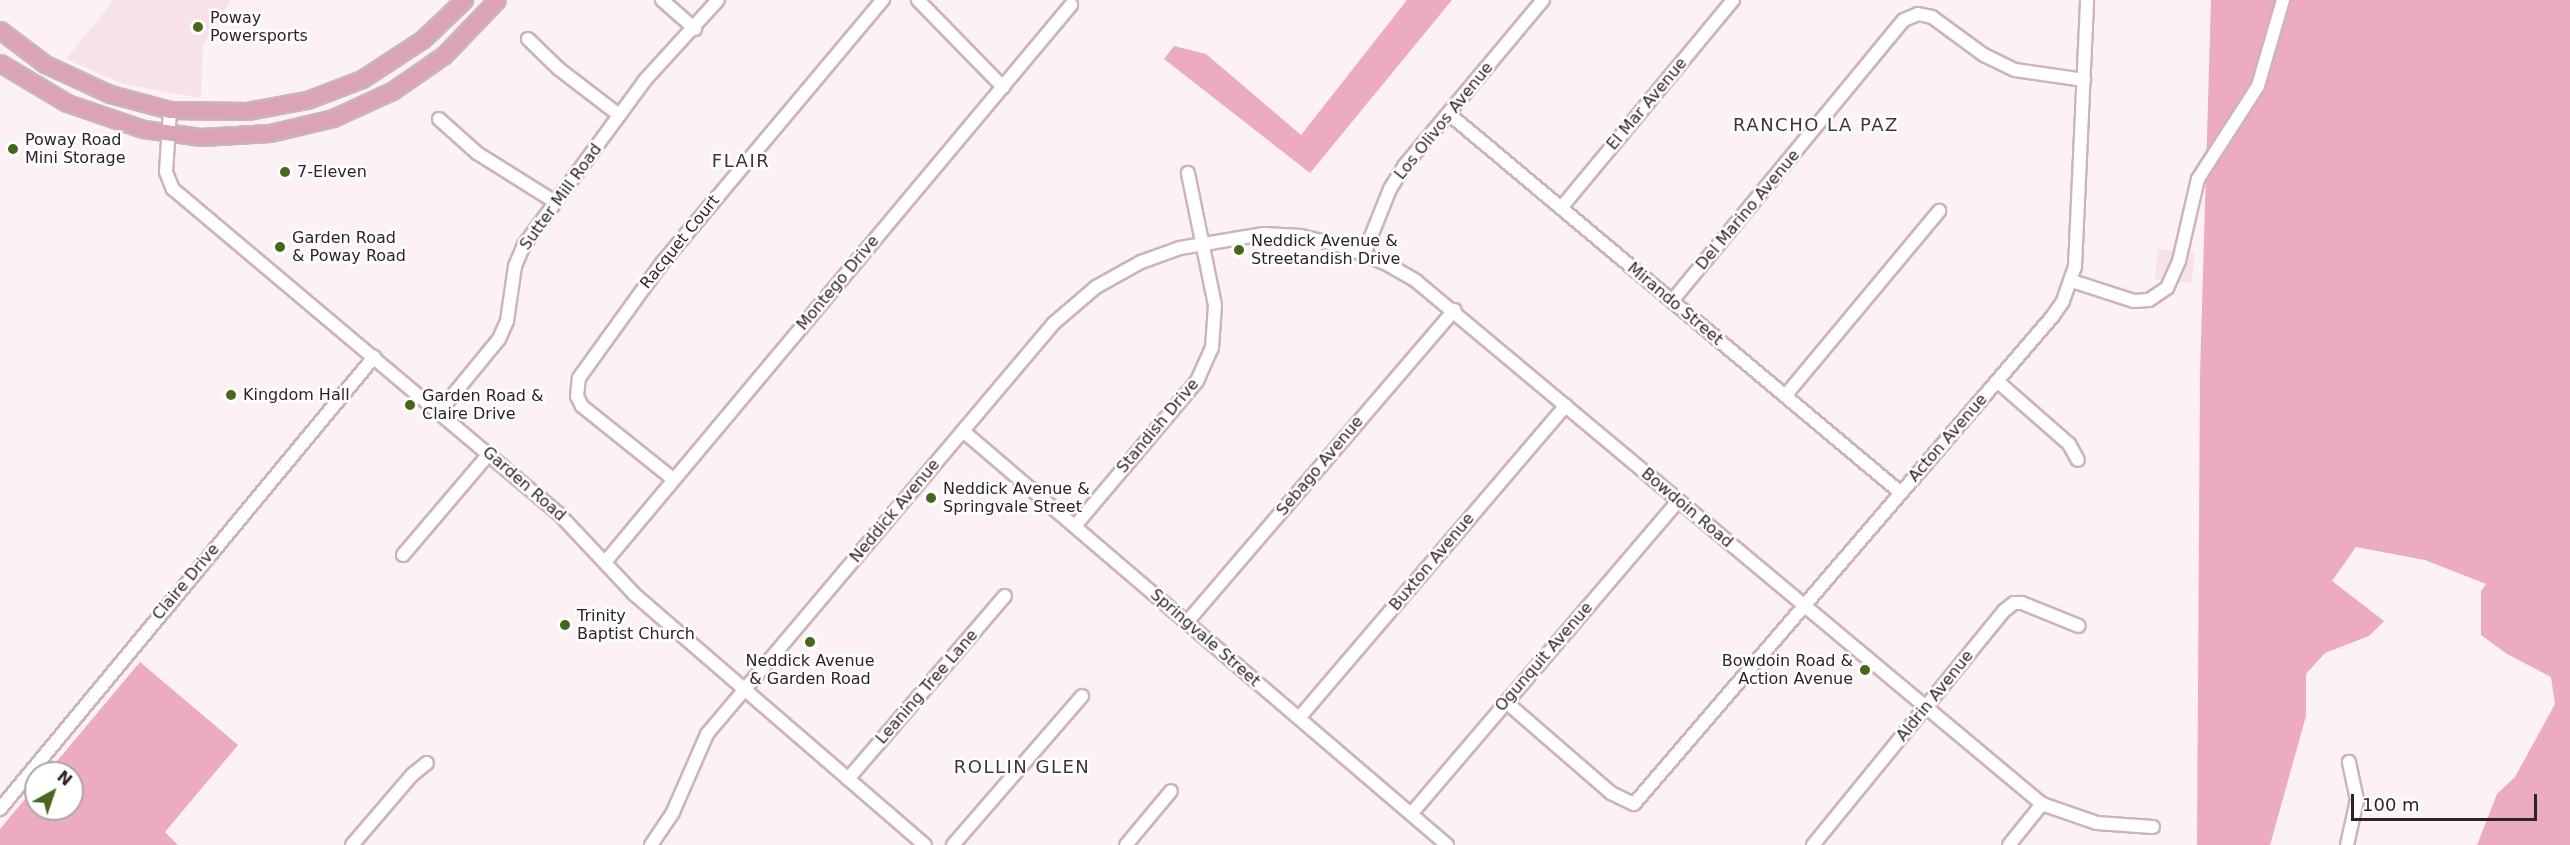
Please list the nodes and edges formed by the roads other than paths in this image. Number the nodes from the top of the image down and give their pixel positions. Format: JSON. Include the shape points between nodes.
{"nodes":[{"id":1,"x":464,"y":0,"type":"edge"},
{"id":2,"x":497,"y":0,"type":"edge"},
{"id":3,"x":662,"y":0,"type":"edge"},
{"id":4,"x":718,"y":0,"type":"edge"},
{"id":5,"x":883,"y":0,"type":"edge"},
{"id":6,"x":918,"y":0,"type":"edge"},
{"id":7,"x":1544,"y":0,"type":"edge"},
{"id":8,"x":1733,"y":0,"type":"edge"},
{"id":9,"x":2087,"y":0,"type":"edge"},
{"id":10,"x":2283,"y":0,"type":"edge"},
{"id":11,"x":1071,"y":5,"type":"dead end"},
{"id":12,"x":695,"y":29,"type":"junction"},
{"id":13,"x":0,"y":30,"type":"edge"},
{"id":14,"x":528,"y":39,"type":"dead end"},
{"id":15,"x":0,"y":44,"type":"edge"},
{"id":16,"x":0,"y":63,"type":"edge"},
{"id":17,"x":2084,"y":80,"type":"junction"},
{"id":18,"x":88,"y":86,"type":"junction"},
{"id":19,"x":1002,"y":87,"type":"junction"},
{"id":20,"x":170,"y":110,"type":"junction"},
{"id":21,"x":1449,"y":114,"type":"junction"},
{"id":22,"x":619,"y":115,"type":"junction"},
{"id":23,"x":439,"y":119,"type":"dead end"},
{"id":24,"x":169,"y":133,"type":"junction"},
{"id":25,"x":1188,"y":173,"type":"dead end"},
{"id":26,"x":555,"y":202,"type":"junction"},
{"id":27,"x":1561,"y":208,"type":"junction"},
{"id":28,"x":1939,"y":211,"type":"dead end"},
{"id":29,"x":1202,"y":243,"type":"junction"},
{"id":30,"x":1364,"y":254,"type":"junction"},
{"id":31,"x":2072,"y":281,"type":"junction"},
{"id":32,"x":1672,"y":301,"type":"junction"},
{"id":33,"x":1454,"y":310,"type":"junction"},
{"id":34,"x":374,"y":357,"type":"junction"},
{"id":35,"x":1997,"y":381,"type":"junction"},
{"id":36,"x":1785,"y":396,"type":"junction"},
{"id":37,"x":1566,"y":405,"type":"junction"},
{"id":38,"x":439,"y":412,"type":"junction"},
{"id":39,"x":963,"y":430,"type":"junction"},
{"id":40,"x":489,"y":454,"type":"junction"},
{"id":41,"x":2078,"y":460,"type":"dead end"},
{"id":42,"x":674,"y":479,"type":"junction"},
{"id":43,"x":1901,"y":494,"type":"junction"},
{"id":44,"x":1678,"y":501,"type":"junction"},
{"id":45,"x":1075,"y":526,"type":"junction"},
{"id":46,"x":403,"y":555,"type":"dead end"},
{"id":47,"x":606,"y":561,"type":"junction"},
{"id":48,"x":1005,"y":596,"type":"dead end"},
{"id":49,"x":1804,"y":606,"type":"junction"},
{"id":50,"x":1187,"y":622,"type":"junction"},
{"id":51,"x":2079,"y":626,"type":"dead end"},
{"id":52,"x":743,"y":689,"type":"junction"},
{"id":53,"x":1082,"y":696,"type":"dead end"},
{"id":54,"x":1506,"y":702,"type":"junction"},
{"id":55,"x":1926,"y":708,"type":"junction"},
{"id":56,"x":1299,"y":718,"type":"junction"},
{"id":57,"x":2349,"y":762,"type":"dead end"},
{"id":58,"x":427,"y":763,"type":"dead end"},
{"id":59,"x":848,"y":779,"type":"junction"},
{"id":60,"x":1172,"y":791,"type":"dead end"},
{"id":61,"x":2042,"y":804,"type":"junction"},
{"id":62,"x":0,"y":809,"type":"edge"},
{"id":63,"x":1411,"y":814,"type":"junction"},
{"id":64,"x":2153,"y":827,"type":"dead end"},
{"id":65,"x":352,"y":845,"type":"edge"},
{"id":66,"x":651,"y":845,"type":"edge"},
{"id":67,"x":925,"y":845,"type":"edge"},
{"id":68,"x":953,"y":845,"type":"edge"},
{"id":69,"x":1126,"y":845,"type":"edge"},
{"id":70,"x":1447,"y":845,"type":"edge"},
{"id":71,"x":1813,"y":845,"type":"edge"},
{"id":72,"x":2009,"y":845,"type":"edge"},
{"id":73,"x":2347,"y":845,"type":"edge"}],
"edges":[{"from":1,"to":20,"type":"main road","via":[[396,59],[327,94],[247,111]]},
{"from":2,"to":24,"type":"main road","via":[[464,37],[423,71],[352,111],[270,133],[213,137]]},
{"from":3,"to":12,"type":"street"},
{"from":4,"to":12,"type":"street","name":"Sutter Mill Road"},
{"from":5,"to":42,"type":"street","name":"Racquet Court","via":[[642,288],[579,378],[577,396],[582,406]]},
{"from":6,"to":19,"type":"street"},
{"from":7,"to":21,"type":"street","name":"Los Olivos Avenue"},
{"from":8,"to":27,"type":"street","name":"El Mar Avenue"},
{"from":9,"to":17,"type":"street","name":"Acton Avenue"},
{"from":10,"to":31,"type":"street","via":[[2258,86],[2198,179],[2178,261],[2167,288],[2149,300],[2134,301]]},
{"from":11,"to":19,"type":"street","name":"Montego Drive"},
{"from":12,"to":22,"type":"street","name":"Sutter Mill Road","via":[[645,80]]},
{"from":13,"to":18,"type":"main road","via":[[45,64]]},
{"from":14,"to":22,"type":"street","via":[[559,69]]},
{"from":15,"to":18,"type":"main road","via":[[56,81]]},
{"from":16,"to":24,"type":"main road","via":[[73,106],[124,124]]},
{"from":17,"to":31,"type":"street","name":"Acton Avenue"},
{"from":17,"to":32,"type":"street","name":"Del Marino Avenue","via":[[2015,70],[1984,55],[1932,17],[1918,14],[1904,20]]},
{"from":18,"to":20,"type":"main road"},
{"from":19,"to":42,"type":"street","name":"Montego Drive"},
{"from":20,"to":24,"type":"street","name":"Garden Road"},
{"from":21,"to":27,"type":"street","name":"Mirando Street"},
{"from":21,"to":30,"type":"street","name":"Los Olivos Avenue","via":[[1397,177]]},
{"from":22,"to":26,"type":"street","name":"Sutter Mill Road"},
{"from":23,"to":26,"type":"street","via":[[477,153]]},
{"from":24,"to":34,"type":"street","name":"Garden Road","via":[[166,172],[173,189]]},
{"from":25,"to":29,"type":"street","name":"Standish Drive"},
{"from":26,"to":38,"type":"street","name":"Sutter Mill Road","via":[[519,255],[507,321],[499,339]]},
{"from":27,"to":32,"type":"street","name":"Mirando Street"},
{"from":28,"to":36,"type":"street"},
{"from":29,"to":30,"type":"street","name":"Bowdoin Road","via":[[1283,235],[1319,240]]},
{"from":29,"to":39,"type":"street","name":"Neddick Avenue","via":[[1140,262],[1084,295],[1054,323]]},
{"from":29,"to":45,"type":"street","name":"Standish Drive","via":[[1215,305],[1212,348],[1206,365],[1197,381]]},
{"from":30,"to":33,"type":"street","name":"Bowdoin Road","via":[[1402,272]]},
{"from":31,"to":35,"type":"street","name":"Acton Avenue","via":[[2052,317]]},
{"from":32,"to":36,"type":"street","name":"Mirando Street"},
{"from":33,"to":37,"type":"street","name":"Bowdoin Road"},
{"from":33,"to":50,"type":"street","name":"Sebago Avenue"},
{"from":34,"to":38,"type":"street","name":"Garden Road"},
{"from":34,"to":62,"type":"street","name":"Claire Drive"},
{"from":35,"to":41,"type":"street","via":[[2069,444]]},
{"from":35,"to":43,"type":"street","name":"Acton Avenue"},
{"from":36,"to":43,"type":"street","name":"Mirando Street"},
{"from":37,"to":44,"type":"street","name":"Bowdoin Road"},
{"from":37,"to":56,"type":"street","name":"Buxton Avenue"},
{"from":38,"to":40,"type":"street","name":"Garden Road"},
{"from":39,"to":45,"type":"street","name":"Springvale Street"},
{"from":39,"to":52,"type":"street","name":"Neddick Avenue"},
{"from":40,"to":46,"type":"street"},
{"from":40,"to":47,"type":"street","name":"Garden Road","via":[[565,519]]},
{"from":42,"to":47,"type":"street","name":"Montego Drive"},
{"from":43,"to":49,"type":"street","name":"Acton Avenue"},
{"from":44,"to":49,"type":"street","name":"Bowdoin Road"},
{"from":44,"to":54,"type":"street","name":"Ogunquit Avenue"},
{"from":45,"to":50,"type":"street","name":"Springvale Street"},
{"from":47,"to":52,"type":"street","name":"Garden Road","via":[[634,594]]},
{"from":48,"to":59,"type":"street","name":"Leaning Tree Lane"},
{"from":49,"to":54,"type":"street","name":"Acton Avenue","via":[[1634,804],[1611,793]]},
{"from":49,"to":55,"type":"street","name":"Bowdoin Road"},
{"from":50,"to":56,"type":"street","name":"Springvale Street"},
{"from":51,"to":55,"type":"street","name":"Aldrin Avenue","via":[[2014,603]]},
{"from":52,"to":59,"type":"street","name":"Garden Road"},
{"from":52,"to":66,"type":"street","name":"Neddick Avenue","via":[[701,742],[673,812]]},
{"from":53,"to":68,"type":"street"},
{"from":54,"to":63,"type":"street","name":"Ogunquit Avenue"},
{"from":55,"to":61,"type":"street","name":"Bowdoin Road"},
{"from":55,"to":71,"type":"street","name":"Aldrin Avenue"},
{"from":56,"to":63,"type":"street","name":"Springvale Street"},
{"from":57,"to":73,"type":"street","via":[[2357,800]]},
{"from":58,"to":65,"type":"street"},
{"from":59,"to":67,"type":"street","name":"Garden Road"},
{"from":60,"to":69,"type":"street"},
{"from":61,"to":64,"type":"street","name":"Bowdoin Road","via":[[2097,824]]},
{"from":61,"to":72,"type":"street"},
{"from":63,"to":70,"type":"street","name":"Springvale Street"}]}
